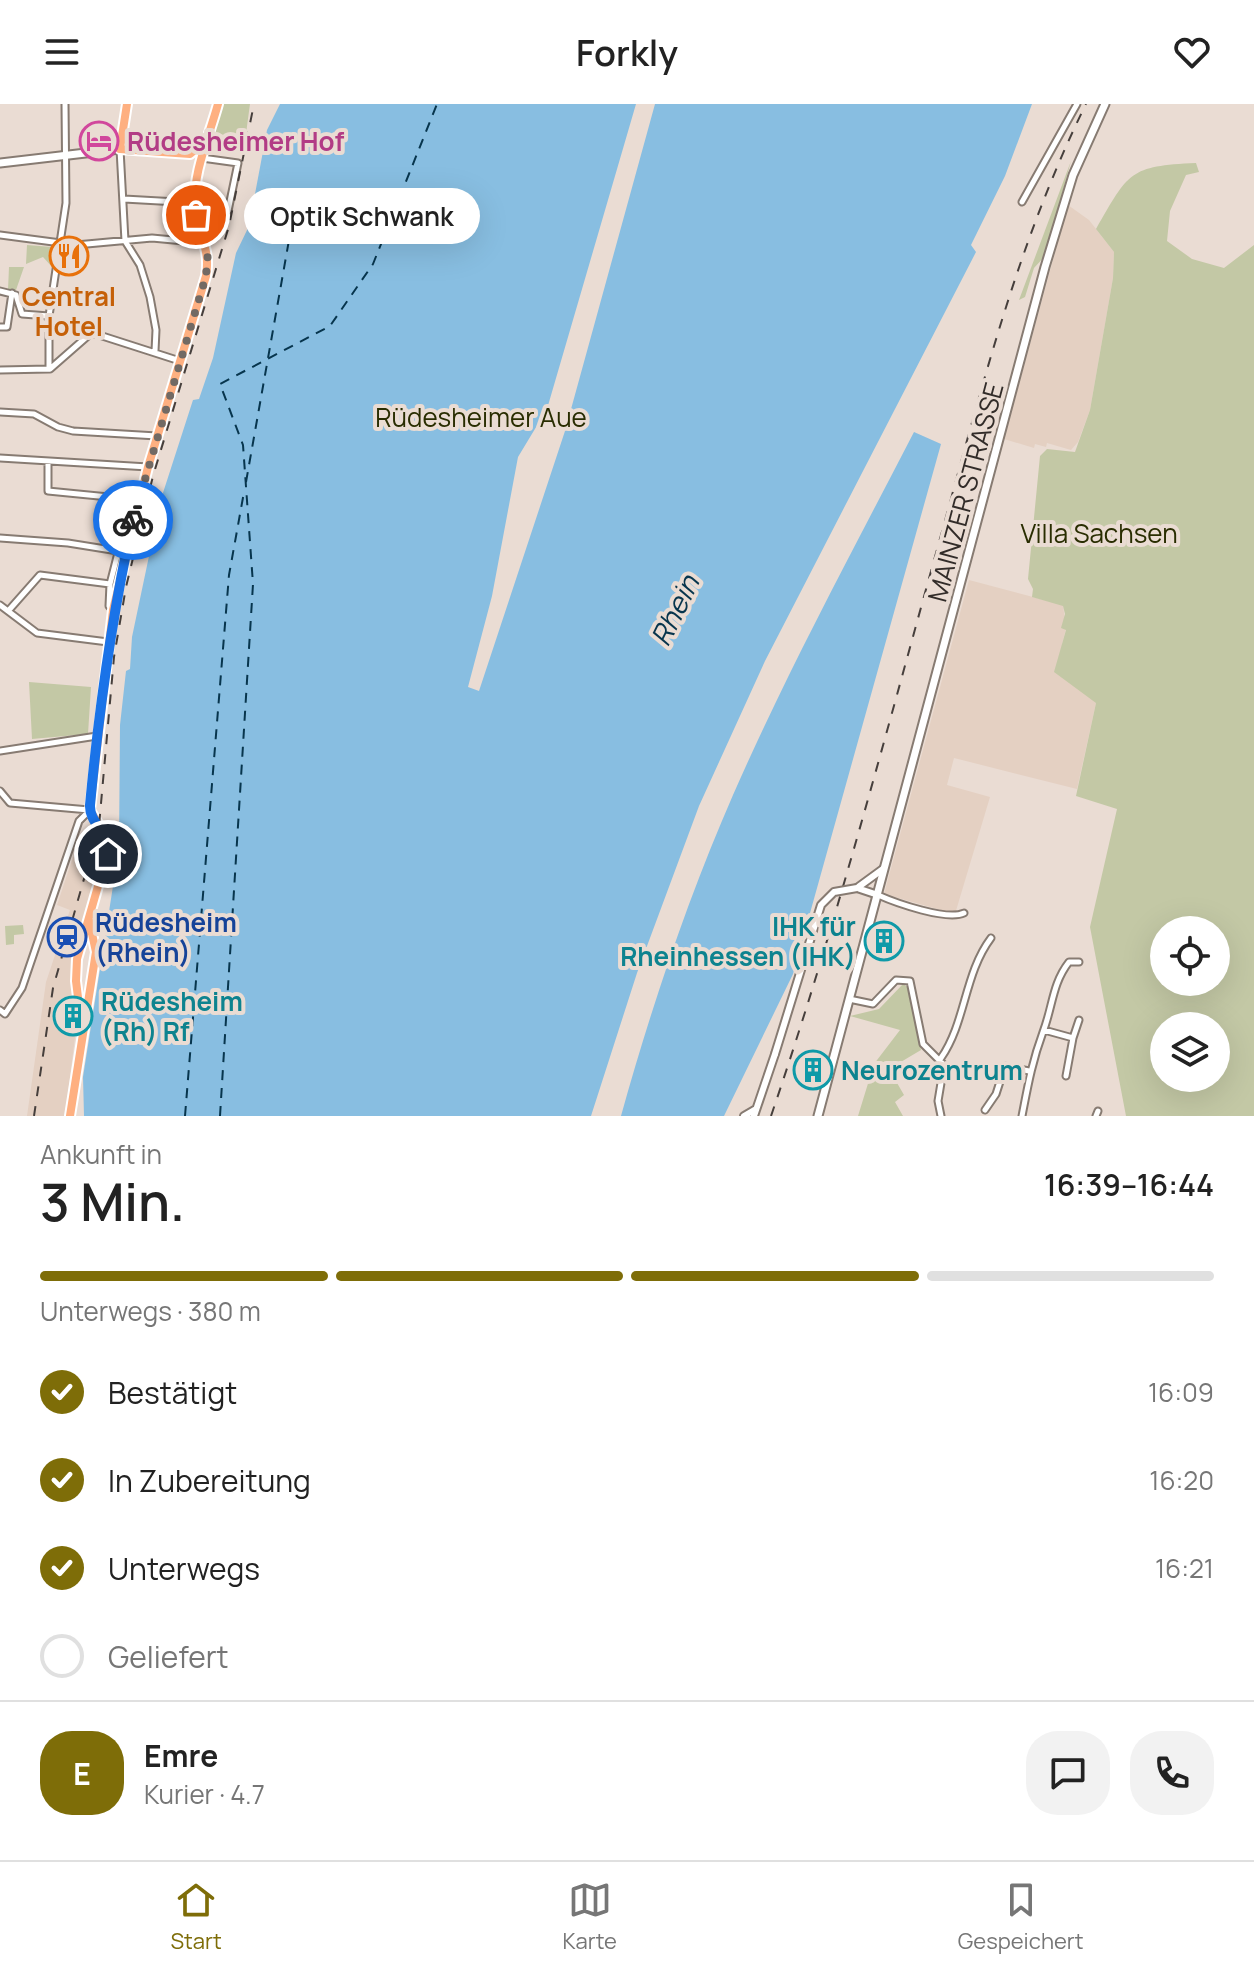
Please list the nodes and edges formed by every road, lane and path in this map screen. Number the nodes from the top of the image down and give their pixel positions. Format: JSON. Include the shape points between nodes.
{"nodes":[{"id":1,"x":65,"y":104,"type":"edge"},
{"id":2,"x":127,"y":104,"type":"edge"},
{"id":3,"x":218,"y":104,"type":"edge"},
{"id":4,"x":1077,"y":104,"type":"edge"},
{"id":5,"x":1105,"y":104,"type":"edge"},
{"id":6,"x":208,"y":139,"type":"junction"},
{"id":7,"x":120,"y":149,"type":"junction"},
{"id":8,"x":67,"y":154,"type":"junction"},
{"id":9,"x":190,"y":154,"type":"junction"},
{"id":10,"x":201,"y":162,"type":"junction"},
{"id":11,"x":0,"y":163,"type":"edge"},
{"id":12,"x":124,"y":199,"type":"junction"},
{"id":13,"x":1022,"y":202,"type":"dead end"},
{"id":14,"x":195,"y":203,"type":"junction"},
{"id":15,"x":228,"y":211,"type":"dead end"},
{"id":16,"x":0,"y":235,"type":"edge"},
{"id":17,"x":125,"y":241,"type":"junction"},
{"id":18,"x":58,"y":243,"type":"junction"},
{"id":19,"x":206,"y":243,"type":"junction"},
{"id":20,"x":0,"y":291,"type":"edge"},
{"id":21,"x":12,"y":293,"type":"junction"},
{"id":22,"x":49,"y":316,"type":"junction"},
{"id":23,"x":0,"y":327,"type":"edge"},
{"id":24,"x":155,"y":351,"type":"junction"},
{"id":25,"x":180,"y":361,"type":"junction"},
{"id":26,"x":49,"y":369,"type":"junction"},
{"id":27,"x":0,"y":370,"type":"edge"},
{"id":28,"x":0,"y":412,"type":"edge"},
{"id":29,"x":157,"y":436,"type":"junction"},
{"id":30,"x":0,"y":458,"type":"edge"},
{"id":31,"x":48,"y":462,"type":"junction"},
{"id":32,"x":148,"y":467,"type":"junction"},
{"id":33,"x":139,"y":500,"type":"junction"},
{"id":34,"x":132,"y":526,"type":"junction"},
{"id":35,"x":0,"y":538,"type":"edge"},
{"id":36,"x":118,"y":551,"type":"junction"},
{"id":37,"x":110,"y":584,"type":"junction"},
{"id":38,"x":0,"y":605,"type":"edge"},
{"id":39,"x":9,"y":610,"type":"junction"},
{"id":40,"x":113,"y":610,"type":"junction"},
{"id":41,"x":108,"y":642,"type":"junction"},
{"id":42,"x":97,"y":736,"type":"junction"},
{"id":43,"x":0,"y":751,"type":"edge"},
{"id":44,"x":1,"y":794,"type":"edge"},
{"id":45,"x":90,"y":810,"type":"junction"},
{"id":46,"x":885,"y":866,"type":"junction"},
{"id":47,"x":857,"y":888,"type":"junction"},
{"id":48,"x":878,"y":895,"type":"junction"},
{"id":49,"x":964,"y":913,"type":"dead end"},
{"id":50,"x":89,"y":916,"type":"junction"},
{"id":51,"x":991,"y":938,"type":"dead end"},
{"id":52,"x":1079,"y":962,"type":"dead end"},
{"id":53,"x":849,"y":999,"type":"junction"},
{"id":54,"x":0,"y":1010,"type":"edge"},
{"id":55,"x":1079,"y":1020,"type":"dead end"},
{"id":56,"x":82,"y":1030,"type":"junction"},
{"id":57,"x":1044,"y":1030,"type":"junction"},
{"id":58,"x":1073,"y":1038,"type":"junction"},
{"id":59,"x":941,"y":1058,"type":"junction"},
{"id":60,"x":1029,"y":1071,"type":"junction"},
{"id":61,"x":1066,"y":1076,"type":"dead end"},
{"id":62,"x":985,"y":1110,"type":"dead end"},
{"id":63,"x":755,"y":1112,"type":"edge"},
{"id":64,"x":70,"y":1116,"type":"edge"},
{"id":65,"x":744,"y":1116,"type":"edge"},
{"id":66,"x":818,"y":1116,"type":"edge"},
{"id":67,"x":941,"y":1116,"type":"edge"},
{"id":68,"x":1022,"y":1116,"type":"edge"}],
"edges":[{"from":1,"to":8,"type":"street"},
{"from":2,"to":7,"type":"main road"},
{"from":3,"to":6,"type":"main road"},
{"from":4,"to":13,"type":"street"},
{"from":5,"to":46,"type":"main road","name":"MAINZER STRASSE","via":[[1061,211]]},
{"from":6,"to":9,"type":"main road"},
{"from":6,"to":10,"type":"main road"},
{"from":7,"to":8,"type":"main road"},
{"from":7,"to":9,"type":"main road"},
{"from":7,"to":12,"type":"street"},
{"from":8,"to":11,"type":"main road"},
{"from":8,"to":18,"type":"street","via":[[65,215]]},
{"from":9,"to":10,"type":"main road"},
{"from":10,"to":14,"type":"main road"},
{"from":10,"to":15,"type":"street","via":[[238,163]]},
{"from":12,"to":14,"type":"street"},
{"from":12,"to":17,"type":"street"},
{"from":14,"to":19,"type":"main road"},
{"from":16,"to":18,"type":"street"},
{"from":17,"to":18,"type":"street"},
{"from":17,"to":19,"type":"street"},
{"from":17,"to":24,"type":"street","via":[[150,297]]},
{"from":18,"to":22,"type":"street"},
{"from":19,"to":25,"type":"main road","via":[[206,276]]},
{"from":20,"to":21,"type":"street"},
{"from":21,"to":22,"type":"street","via":[[22,314]]},
{"from":21,"to":23,"type":"street","via":[[7,327]]},
{"from":22,"to":26,"type":"street"},
{"from":24,"to":25,"type":"street"},
{"from":24,"to":26,"type":"street","via":[[90,334]]},
{"from":25,"to":29,"type":"main road"},
{"from":26,"to":27,"type":"street"},
{"from":28,"to":29,"type":"street","via":[[34,414],[73,431]]},
{"from":29,"to":32,"type":"main road"},
{"from":30,"to":31,"type":"street"},
{"from":31,"to":32,"type":"street"},
{"from":31,"to":33,"type":"street","via":[[48,491]]},
{"from":32,"to":33,"type":"main road"},
{"from":33,"to":34,"type":"main road"},
{"from":34,"to":36,"type":"street","via":[[124,529]]},
{"from":34,"to":40,"type":"main road"},
{"from":35,"to":36,"type":"street"},
{"from":36,"to":37,"type":"street"},
{"from":37,"to":39,"type":"street","via":[[40,575]]},
{"from":37,"to":40,"type":"street"},
{"from":38,"to":39,"type":"street"},
{"from":39,"to":41,"type":"street","via":[[41,634]]},
{"from":40,"to":41,"type":"main road"},
{"from":41,"to":42,"type":"main road"},
{"from":42,"to":43,"type":"street"},
{"from":42,"to":45,"type":"main road"},
{"from":44,"to":45,"type":"street","via":[[10,803]]},
{"from":45,"to":50,"type":"main road","via":[[109,848]]},
{"from":45,"to":54,"type":"street","via":[[79,821],[22,988],[5,1014]]},
{"from":46,"to":47,"type":"street"},
{"from":46,"to":48,"type":"main road","name":"MAINZER STRASSE"},
{"from":47,"to":48,"type":"street"},
{"from":47,"to":63,"type":"street","bridge":true,"via":[[834,892],[821,905]]},
{"from":48,"to":49,"type":"street","via":[[956,917]]},
{"from":48,"to":53,"type":"main road","name":"MAINZER STRASSE"},
{"from":50,"to":56,"type":"main road","via":[[76,973]]},
{"from":50,"to":56,"type":"main road","via":[[96,952]]},
{"from":51,"to":59,"type":"street"},
{"from":52,"to":57,"type":"street","via":[[1069,962],[1057,982]]},
{"from":53,"to":59,"type":"street","via":[[873,1004],[896,980],[910,981],[923,1044]]},
{"from":53,"to":66,"type":"main road","name":"MAINZER STRASSE"},
{"from":55,"to":58,"type":"street"},
{"from":56,"to":64,"type":"main road"},
{"from":57,"to":58,"type":"street"},
{"from":57,"to":60,"type":"street"},
{"from":58,"to":61,"type":"street"},
{"from":59,"to":67,"type":"street"},
{"from":60,"to":62,"type":"street","via":[[1005,1066]]},
{"from":60,"to":68,"type":"street"},
{"from":63,"to":65,"type":"street"}]}
